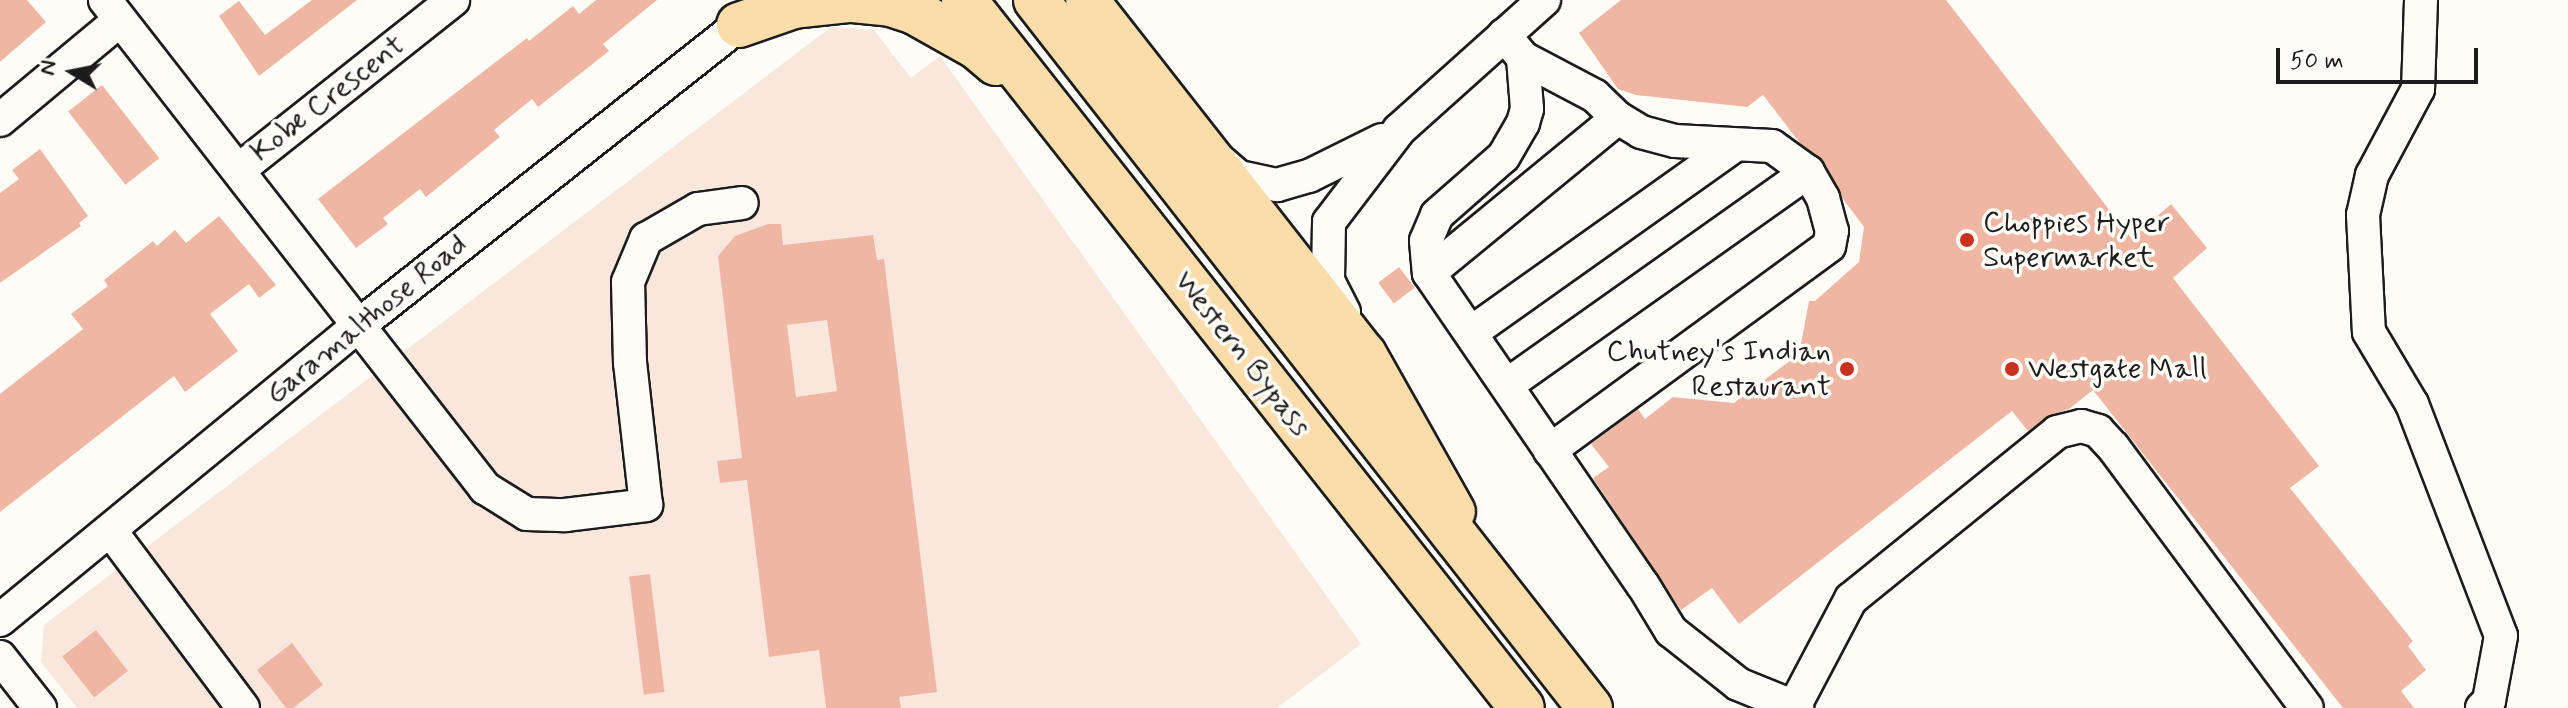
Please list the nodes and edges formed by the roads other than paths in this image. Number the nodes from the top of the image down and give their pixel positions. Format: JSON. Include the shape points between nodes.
{"nodes":[{"id":1,"x":453,"y":0,"type":"edge"},
{"id":2,"x":850,"y":0,"type":"edge"},
{"id":3,"x":964,"y":0,"type":"edge"},
{"id":4,"x":1036,"y":0,"type":"edge"},
{"id":5,"x":1087,"y":0,"type":"edge"},
{"id":6,"x":1544,"y":0,"type":"edge"},
{"id":7,"x":2421,"y":0,"type":"edge"},
{"id":8,"x":113,"y":10,"type":"edge"},
{"id":9,"x":751,"y":13,"type":"edge"},
{"id":10,"x":1513,"y":47,"type":"junction"},
{"id":11,"x":1035,"y":95,"type":"junction"},
{"id":12,"x":1618,"y":118,"type":"junction"},
{"id":13,"x":0,"y":120,"type":"edge"},
{"id":14,"x":1399,"y":130,"type":"junction"},
{"id":15,"x":1200,"y":143,"type":"junction"},
{"id":16,"x":1735,"y":145,"type":"junction"},
{"id":17,"x":240,"y":169,"type":"junction"},
{"id":18,"x":1808,"y":172,"type":"junction"},
{"id":19,"x":742,"y":203,"type":"dead end"},
{"id":20,"x":1429,"y":273,"type":"junction"},
{"id":21,"x":358,"y":326,"type":"junction"},
{"id":22,"x":1472,"y":332,"type":"junction"},
{"id":23,"x":1365,"y":354,"type":"junction"},
{"id":24,"x":1507,"y":385,"type":"junction"},
{"id":25,"x":1550,"y":450,"type":"junction"},
{"id":26,"x":110,"y":530,"type":"junction"},
{"id":27,"x":1501,"y":594,"type":"junction"},
{"id":28,"x":0,"y":620,"type":"edge"},
{"id":29,"x":0,"y":657,"type":"edge"},
{"id":30,"x":1782,"y":704,"type":"edge"},
{"id":31,"x":40,"y":708,"type":"edge"},
{"id":32,"x":243,"y":708,"type":"edge"},
{"id":33,"x":1522,"y":708,"type":"edge"},
{"id":34,"x":1590,"y":708,"type":"edge"},
{"id":35,"x":2307,"y":708,"type":"edge"},
{"id":36,"x":2482,"y":708,"type":"edge"}],
"edges":[{"from":1,"to":17,"type":"street","name":"Kobe Crescent"},
{"from":2,"to":9,"type":"highway"},
{"from":2,"to":11,"type":"highway","via":[[891,4],[938,23]]},
{"from":3,"to":11,"type":"highway","name":"Western Bypass"},
{"from":4,"to":27,"type":"highway","name":"Western Bypass"},
{"from":5,"to":15,"type":"main road"},
{"from":6,"to":10,"type":"street"},
{"from":7,"to":36,"type":"street","via":[[2418,89],[2372,175],[2363,215],[2369,332],[2412,404],[2501,636],[2489,701]]},
{"from":8,"to":13,"type":"street"},
{"from":8,"to":17,"type":"street"},
{"from":9,"to":21,"type":"street","name":"Garamalthose Road"},
{"from":10,"to":12,"type":"street","via":[[1595,96]]},
{"from":10,"to":14,"type":"street"},
{"from":10,"to":20,"type":"street","via":[[1527,109],[1523,123],[1503,157],[1437,215],[1426,241]]},
{"from":11,"to":33,"type":"highway","name":"Western Bypass"},
{"from":12,"to":16,"type":"street","via":[[1641,132],[1675,141]]},
{"from":12,"to":20,"type":"street"},
{"from":14,"to":15,"type":"street","via":[[1309,176],[1277,185],[1239,177]]},
{"from":14,"to":23,"type":"street","via":[[1329,222],[1328,280]]},
{"from":15,"to":23,"type":"main road"},
{"from":16,"to":18,"type":"street","via":[[1772,146]]},
{"from":16,"to":22,"type":"street"},
{"from":17,"to":21,"type":"street"},
{"from":18,"to":24,"type":"street"},
{"from":18,"to":25,"type":"street","via":[[1823,198],[1832,231],[1829,246]]},
{"from":19,"to":21,"type":"street","via":[[698,209],[646,239],[628,282],[630,363],[646,505],[527,514],[485,488]]},
{"from":20,"to":22,"type":"street"},
{"from":21,"to":26,"type":"street","name":"Garamalthose Road"},
{"from":22,"to":24,"type":"street"},
{"from":23,"to":27,"type":"main road"},
{"from":24,"to":25,"type":"street"},
{"from":25,"to":30,"type":"street","via":[[1671,631],[1738,684]]},
{"from":26,"to":28,"type":"street","name":"Garamalthose Road"},
{"from":26,"to":32,"type":"street"},
{"from":27,"to":34,"type":"highway","name":"Western Bypass"},
{"from":29,"to":31,"type":"street"},
{"from":30,"to":35,"type":"street","via":[[1851,599],[2057,432],[2081,426],[2098,431],[2113,447]]}]}
